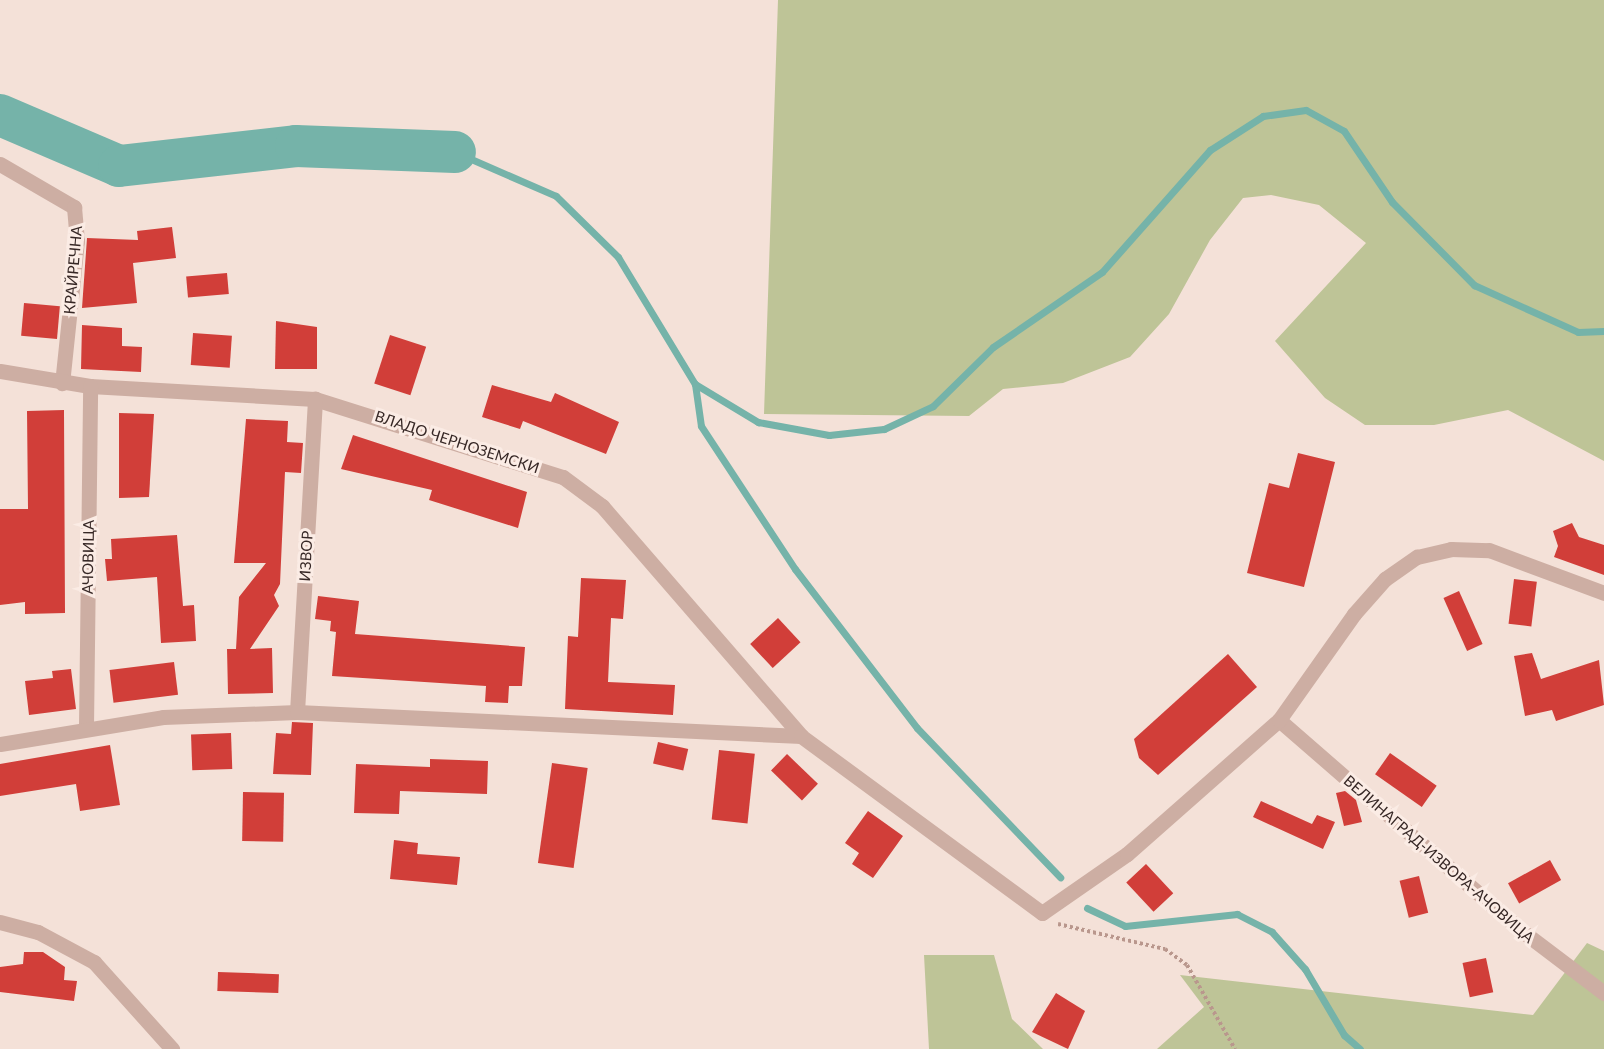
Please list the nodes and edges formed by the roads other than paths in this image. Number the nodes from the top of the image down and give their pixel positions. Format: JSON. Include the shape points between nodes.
{"nodes":[{"id":1,"x":0,"y":164,"type":"edge"},
{"id":2,"x":0,"y":371,"type":"edge"},
{"id":3,"x":62,"y":383,"type":"junction"},
{"id":4,"x":90,"y":386,"type":"junction"},
{"id":5,"x":315,"y":399,"type":"junction"},
{"id":6,"x":1604,"y":593,"type":"edge"},
{"id":7,"x":297,"y":712,"type":"junction"},
{"id":8,"x":1279,"y":720,"type":"junction"},
{"id":9,"x":86,"y":727,"type":"junction"},
{"id":10,"x":801,"y":736,"type":"junction"},
{"id":11,"x":0,"y":744,"type":"edge"},
{"id":12,"x":0,"y":922,"type":"edge"},
{"id":13,"x":1604,"y":993,"type":"edge"},
{"id":14,"x":172,"y":1049,"type":"edge"}],
"edges":[{"from":1,"to":3,"type":"street","name":"КРАЙРЕЧНА","via":[[63,195],[78,220]]},
{"from":2,"to":3,"type":"street","name":"ВЛАДО ЧЕРНОЗЕМСКИ"},
{"from":3,"to":4,"type":"street","name":"ВЛАДО ЧЕРНОЗЕМСКИ"},
{"from":4,"to":5,"type":"street","name":"ВЛАДО ЧЕРНОЗЕМСКИ"},
{"from":4,"to":9,"type":"street","name":"АЧОВИЦА"},
{"from":5,"to":7,"type":"street","name":"ИЗВОР"},
{"from":5,"to":10,"type":"street","name":"ВЛАДО ЧЕРНОЗЕМСКИ","via":[[563,477],[602,506]]},
{"from":6,"to":8,"type":"street","via":[[1489,550],[1451,549],[1417,557],[1384,579]]},
{"from":7,"to":9,"type":"street","via":[[163,717]]},
{"from":7,"to":10,"type":"street"},
{"from":8,"to":10,"type":"street","name":"ВЛАДО ЧЕРНОЗЕМСКИ","via":[[1127,854],[1042,913]]},
{"from":8,"to":13,"type":"street","name":"ВЕЛИНАГРАД-ИЗВОРА-АЧОВИЦА","via":[[1518,928]]},
{"from":9,"to":11,"type":"street"},
{"from":12,"to":14,"type":"street","via":[[38,932],[94,962]]}]}
